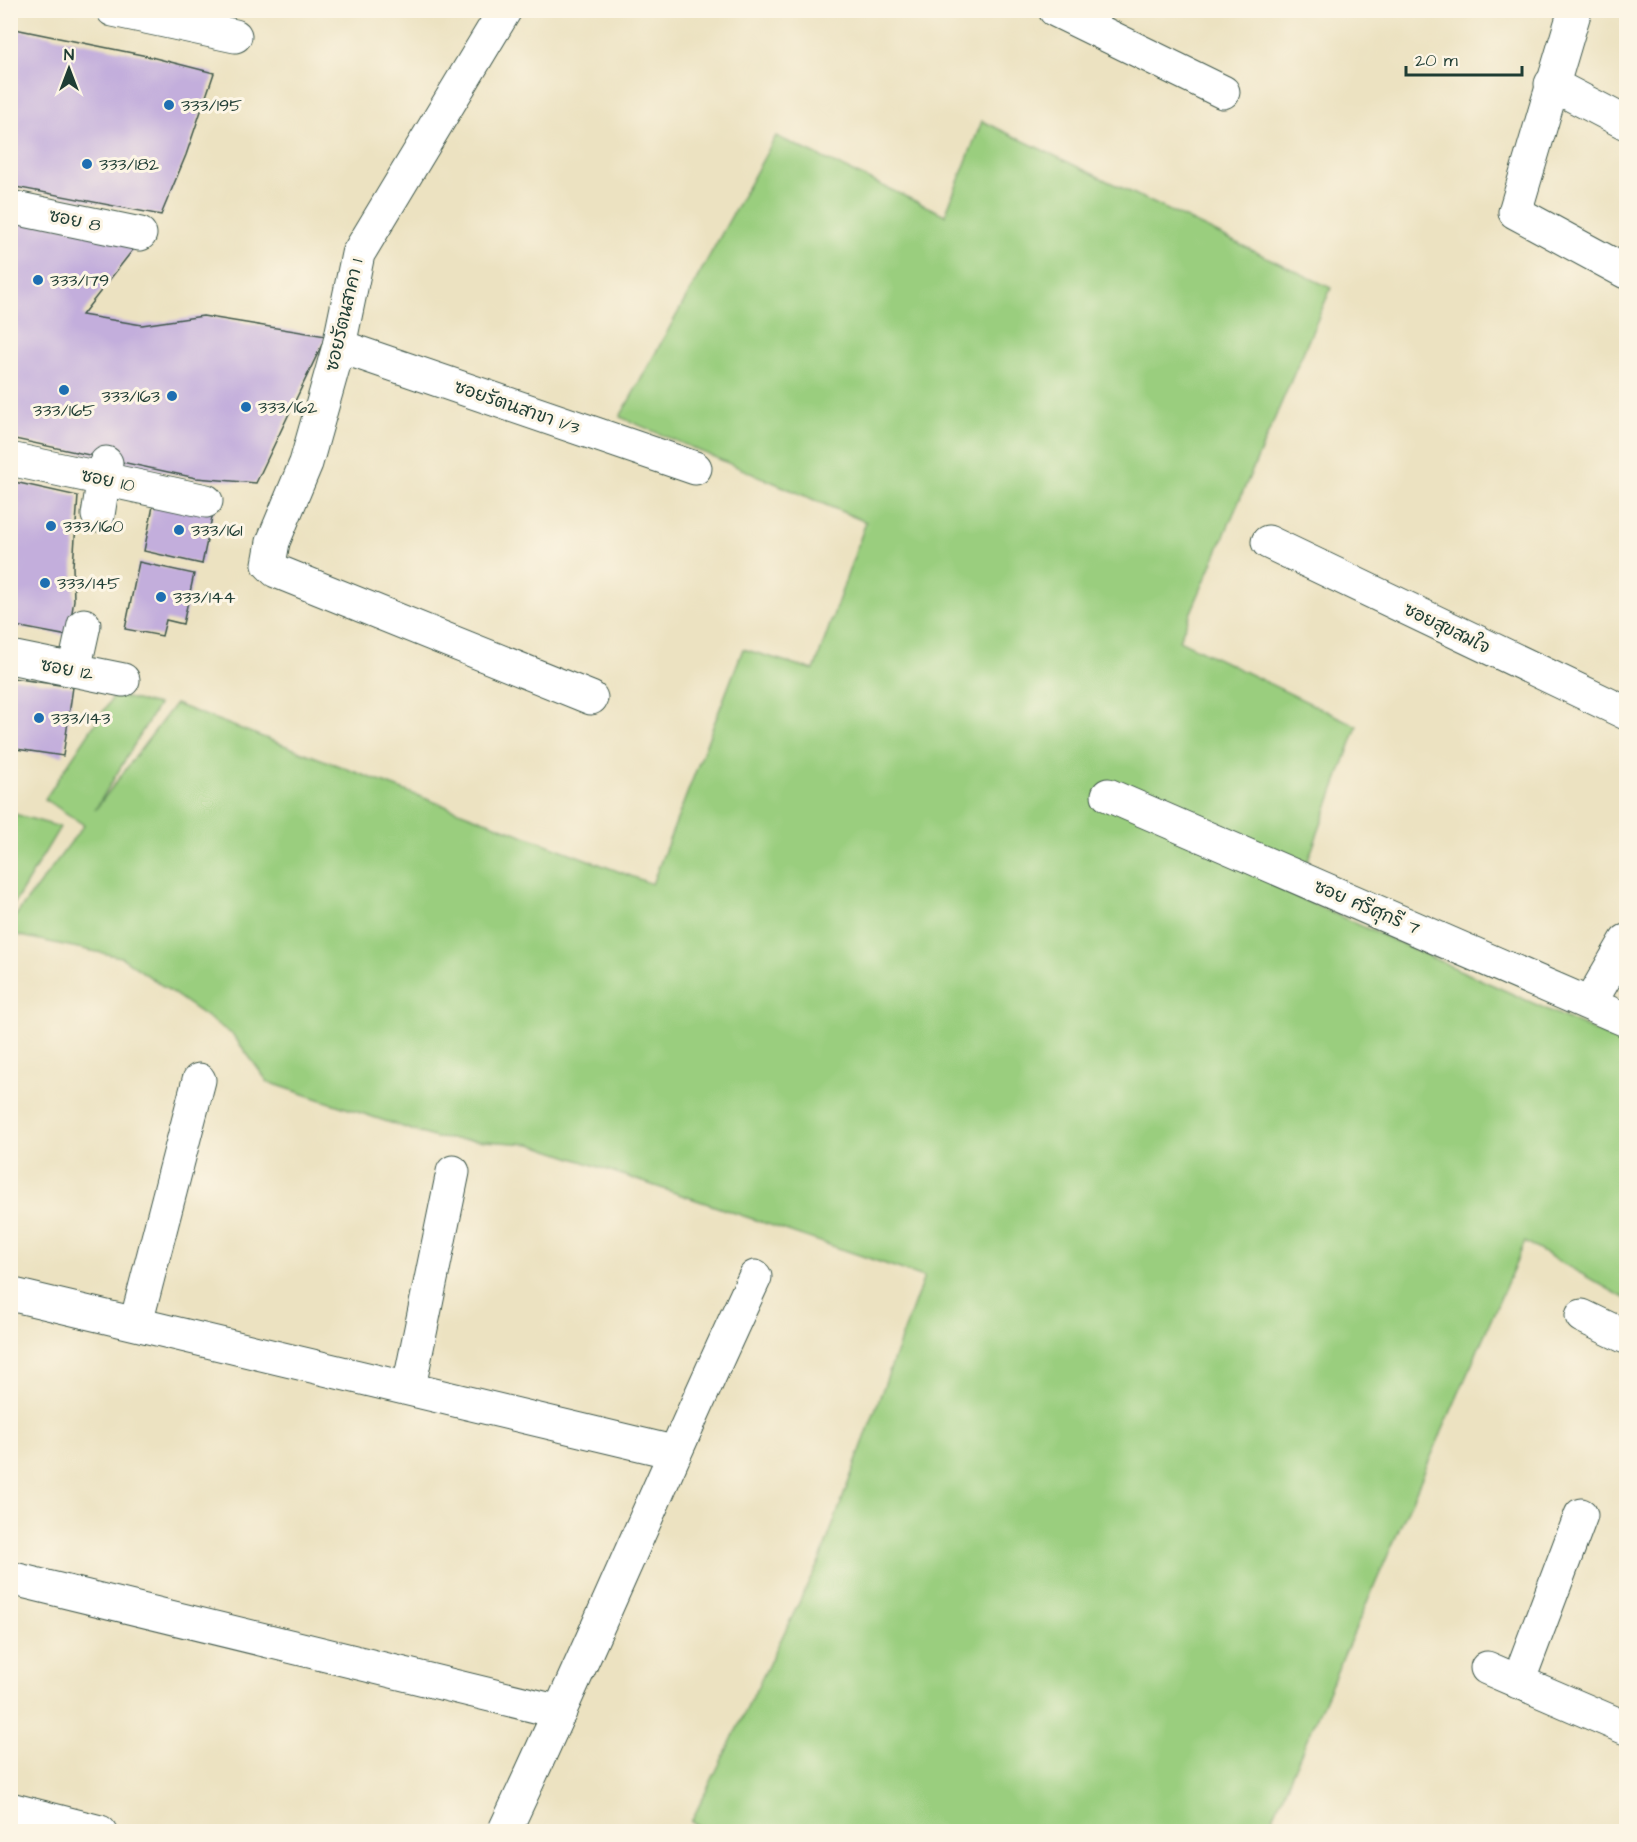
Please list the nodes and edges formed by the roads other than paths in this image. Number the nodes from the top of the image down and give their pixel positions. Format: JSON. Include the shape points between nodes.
{"nodes":[{"id":1,"x":113,"y":10,"type":"edge"},
{"id":2,"x":505,"y":10,"type":"edge"},
{"id":3,"x":1055,"y":10,"type":"edge"},
{"id":4,"x":1575,"y":10,"type":"edge"},
{"id":5,"x":235,"y":36,"type":"dead end"},
{"id":6,"x":1551,"y":84,"type":"junction"},
{"id":7,"x":1223,"y":92,"type":"dead end"},
{"id":8,"x":1626,"y":123,"type":"edge"},
{"id":9,"x":10,"y":207,"type":"edge"},
{"id":10,"x":140,"y":234,"type":"dead end"},
{"id":11,"x":1626,"y":272,"type":"edge"},
{"id":12,"x":339,"y":346,"type":"junction"},
{"id":13,"x":10,"y":459,"type":"edge"},
{"id":14,"x":695,"y":468,"type":"dead end"},
{"id":15,"x":105,"y":471,"type":"junction"},
{"id":16,"x":206,"y":501,"type":"dead end"},
{"id":17,"x":98,"y":515,"type":"dead end"},
{"id":18,"x":1268,"y":542,"type":"dead end"},
{"id":19,"x":84,"y":625,"type":"dead end"},
{"id":20,"x":10,"y":657,"type":"edge"},
{"id":21,"x":74,"y":670,"type":"junction"},
{"id":22,"x":123,"y":680,"type":"dead end"},
{"id":23,"x":591,"y":698,"type":"dead end"},
{"id":24,"x":1626,"y":714,"type":"edge"},
{"id":25,"x":1108,"y":795,"type":"dead end"},
{"id":26,"x":1626,"y":941,"type":"edge"},
{"id":27,"x":1590,"y":1003,"type":"junction"},
{"id":28,"x":1626,"y":1020,"type":"edge"},
{"id":29,"x":200,"y":1080,"type":"dead end"},
{"id":30,"x":453,"y":1172,"type":"dead end"},
{"id":31,"x":755,"y":1276,"type":"dead end"},
{"id":32,"x":10,"y":1294,"type":"edge"},
{"id":33,"x":1582,"y":1316,"type":"dead end"},
{"id":34,"x":136,"y":1323,"type":"junction"},
{"id":35,"x":1626,"y":1337,"type":"edge"},
{"id":36,"x":409,"y":1387,"type":"junction"},
{"id":37,"x":673,"y":1452,"type":"junction"},
{"id":38,"x":1581,"y":1515,"type":"dead end"},
{"id":39,"x":10,"y":1578,"type":"edge"},
{"id":40,"x":1486,"y":1668,"type":"dead end"},
{"id":41,"x":1518,"y":1682,"type":"junction"},
{"id":42,"x":561,"y":1712,"type":"junction"},
{"id":43,"x":1626,"y":1728,"type":"edge"},
{"id":44,"x":10,"y":1809,"type":"edge"},
{"id":45,"x":100,"y":1832,"type":"edge"},
{"id":46,"x":504,"y":1832,"type":"edge"}],
"edges":[{"from":1,"to":5,"type":"street"},
{"from":2,"to":12,"type":"street","name":"ซอยรัตนสาคา 1","via":[[358,254]]},
{"from":3,"to":7,"type":"street"},
{"from":4,"to":6,"type":"street"},
{"from":6,"to":8,"type":"street"},
{"from":6,"to":11,"type":"street","via":[[1515,212]]},
{"from":9,"to":10,"type":"street","name":"ซอย 8"},
{"from":12,"to":14,"type":"street","name":"ซอยรัตนสาขา 1/3"},
{"from":12,"to":23,"type":"street","name":"ซอยรัตนสาคา 1","via":[[306,463],[273,542],[269,564],[276,571]]},
{"from":13,"to":15,"type":"street","name":"ซอย 10"},
{"from":15,"to":16,"type":"street","name":"ซอย 10"},
{"from":15,"to":17,"type":"street"},
{"from":18,"to":24,"type":"street","name":"ซอยสุขสมใจ"},
{"from":19,"to":21,"type":"street"},
{"from":20,"to":21,"type":"street","name":"ซอย 12"},
{"from":21,"to":22,"type":"street","name":"ซอย 12"},
{"from":25,"to":27,"type":"street","name":"ซอย ศรีศุกรี 7"},
{"from":26,"to":27,"type":"street"},
{"from":27,"to":28,"type":"street","name":"ซอย ศรีศุกรี 7"},
{"from":29,"to":34,"type":"street"},
{"from":30,"to":36,"type":"street"},
{"from":31,"to":37,"type":"street"},
{"from":32,"to":34,"type":"street"},
{"from":33,"to":35,"type":"street"},
{"from":34,"to":36,"type":"street"},
{"from":36,"to":37,"type":"street"},
{"from":37,"to":42,"type":"street"},
{"from":38,"to":41,"type":"street"},
{"from":39,"to":42,"type":"street"},
{"from":40,"to":41,"type":"street"},
{"from":41,"to":43,"type":"street"},
{"from":42,"to":46,"type":"street"},
{"from":44,"to":45,"type":"street"}]}
